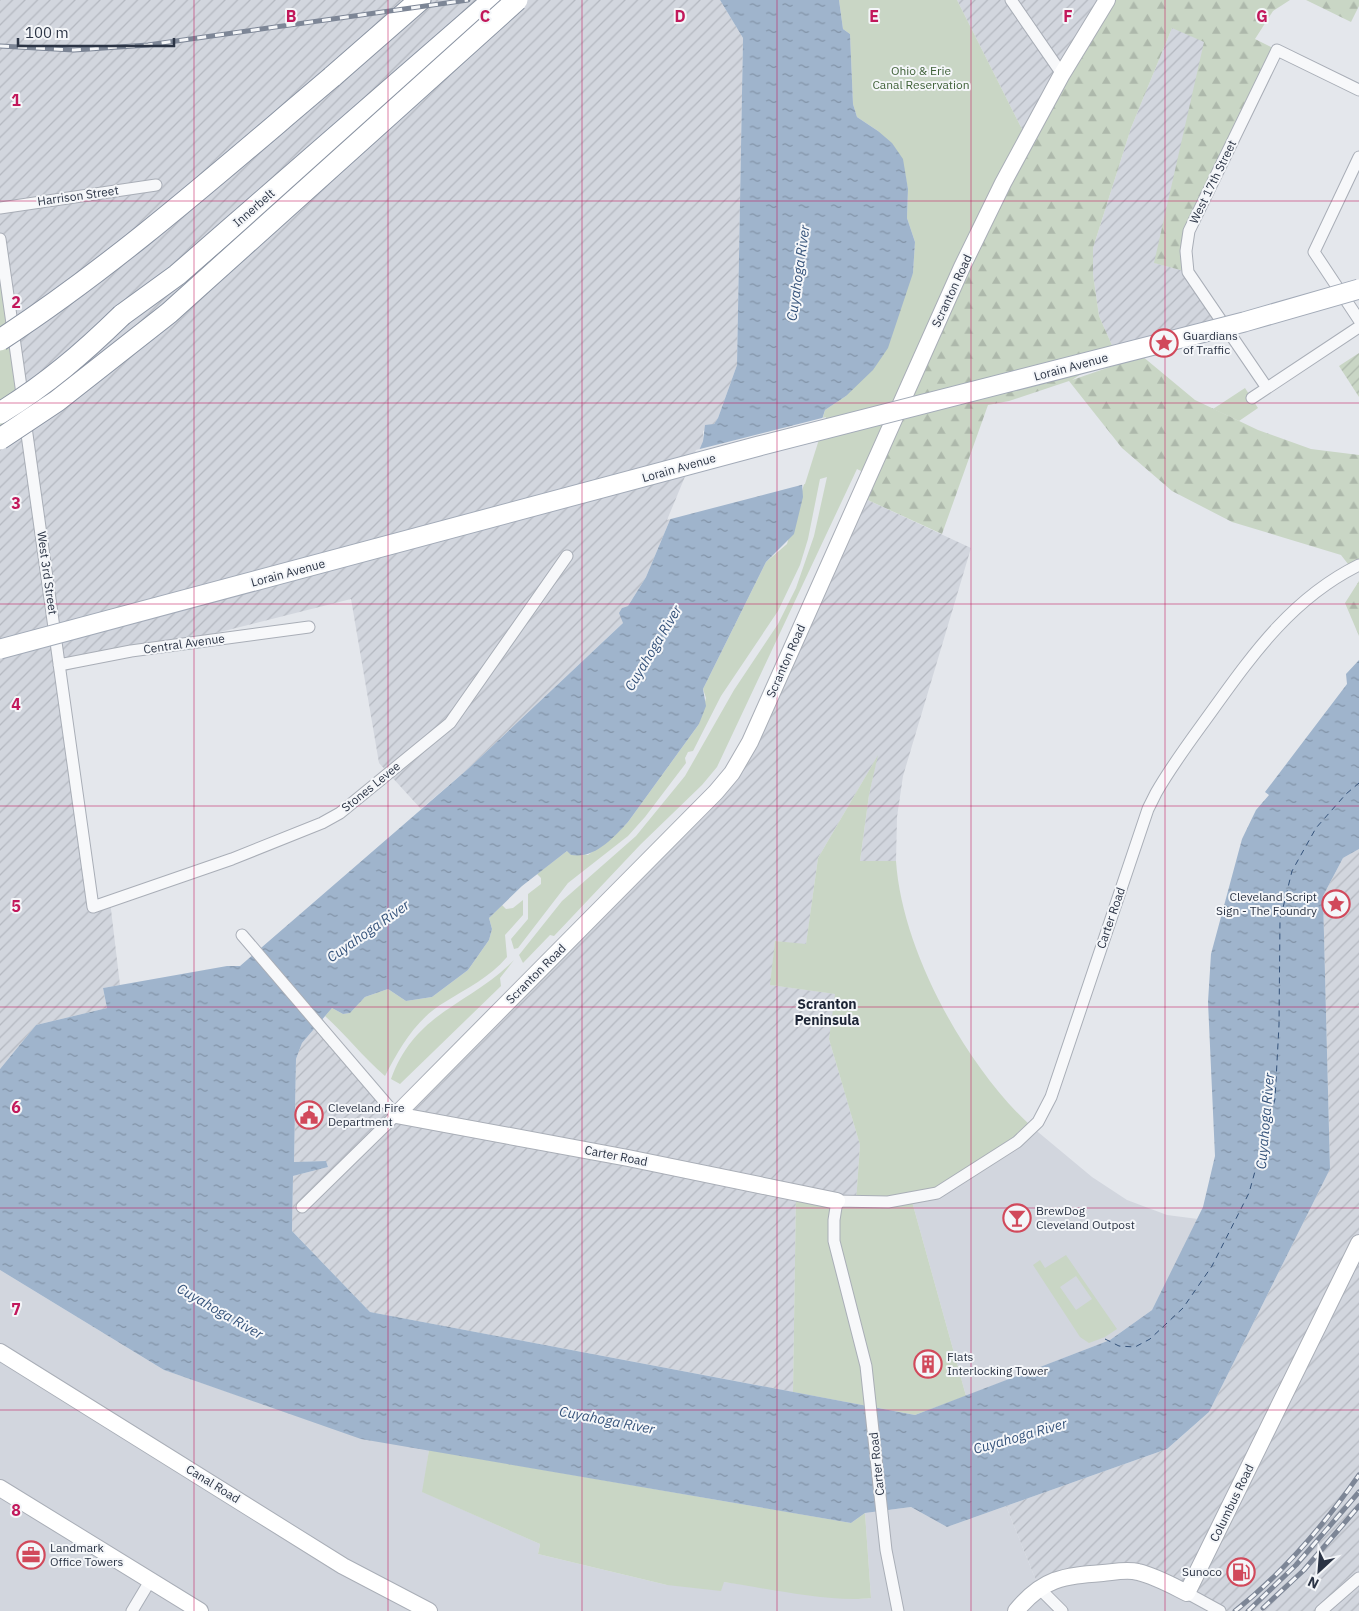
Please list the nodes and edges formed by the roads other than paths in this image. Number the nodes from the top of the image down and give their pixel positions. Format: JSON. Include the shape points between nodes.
{"nodes":[{"id":1,"x":420,"y":0,"type":"edge"},
{"id":2,"x":493,"y":0,"type":"edge"},
{"id":3,"x":517,"y":0,"type":"edge"},
{"id":4,"x":1011,"y":0,"type":"edge"},
{"id":5,"x":1107,"y":0,"type":"edge"},
{"id":6,"x":1062,"y":74,"type":"junction"},
{"id":7,"x":1359,"y":90,"type":"edge"},
{"id":8,"x":1359,"y":157,"type":"edge"},
{"id":9,"x":156,"y":185,"type":"dead end"},
{"id":10,"x":0,"y":208,"type":"edge"},
{"id":11,"x":0,"y":239,"type":"edge"},
{"id":12,"x":1359,"y":289,"type":"edge"},
{"id":13,"x":122,"y":315,"type":"junction"},
{"id":14,"x":1359,"y":320,"type":"edge"},
{"id":15,"x":1359,"y":328,"type":"edge"},
{"id":16,"x":0,"y":340,"type":"edge"},
{"id":17,"x":1267,"y":388,"type":"junction"},
{"id":18,"x":0,"y":396,"type":"edge"},
{"id":19,"x":1252,"y":398,"type":"dead end"},
{"id":20,"x":0,"y":413,"type":"edge"},
{"id":21,"x":0,"y":439,"type":"edge"},
{"id":22,"x":567,"y":556,"type":"dead end"},
{"id":23,"x":1359,"y":566,"type":"edge"},
{"id":24,"x":309,"y":627,"type":"dead end"},
{"id":25,"x":0,"y":649,"type":"edge"},
{"id":26,"x":59,"y":665,"type":"junction"},
{"id":27,"x":93,"y":907,"type":"joint"},
{"id":28,"x":242,"y":935,"type":"dead end"},
{"id":29,"x":396,"y":1115,"type":"junction"},
{"id":30,"x":836,"y":1201,"type":"junction"},
{"id":31,"x":302,"y":1207,"type":"dead end"},
{"id":32,"x":1359,"y":1243,"type":"edge"},
{"id":33,"x":0,"y":1352,"type":"edge"},
{"id":34,"x":0,"y":1488,"type":"edge"},
{"id":35,"x":1359,"y":1578,"type":"edge"},
{"id":36,"x":150,"y":1581,"type":"junction"},
{"id":37,"x":1039,"y":1588,"type":"junction"},
{"id":38,"x":1187,"y":1593,"type":"junction"},
{"id":39,"x":132,"y":1611,"type":"edge"},
{"id":40,"x":200,"y":1611,"type":"edge"},
{"id":41,"x":429,"y":1611,"type":"edge"},
{"id":42,"x":898,"y":1611,"type":"edge"},
{"id":43,"x":1016,"y":1611,"type":"edge"},
{"id":44,"x":1062,"y":1611,"type":"edge"},
{"id":45,"x":1220,"y":1611,"type":"edge"},
{"id":46,"x":1321,"y":1611,"type":"edge"}],
"edges":[{"from":1,"to":16,"type":"highway","bridge":true,"via":[[150,231],[63,298]]},
{"from":2,"to":13,"type":"highway","name":"Innerbelt","via":[[177,275]]},
{"from":3,"to":21,"type":"highway","bridge":true,"via":[[169,313],[57,401]]},
{"from":4,"to":6,"type":"street"},
{"from":5,"to":6,"type":"street","name":"Scranton Road"},
{"from":6,"to":29,"type":"street","name":"Scranton Road","via":[[962,267],[750,742],[732,773]]},
{"from":7,"to":17,"type":"street","name":"West 17th Street","via":[[1277,50],[1189,231],[1186,251],[1188,272]]},
{"from":8,"to":14,"type":"street","via":[[1314,252]]},
{"from":9,"to":10,"type":"street","name":"Harrison Street"},
{"from":11,"to":26,"type":"street","name":"West 3rd Street"},
{"from":12,"to":25,"type":"main road","name":"Lorain Avenue","bridge":true},
{"from":13,"to":18,"type":"highway","name":"Innerbelt","bridge":true,"via":[[38,374]]},
{"from":13,"to":20,"type":"highway","bridge":true,"via":[[40,388]]},
{"from":15,"to":17,"type":"street"},
{"from":17,"to":19,"type":"street"},
{"from":22,"to":27,"type":"street","name":"Stones Levee","via":[[450,724],[340,813],[232,859]]},
{"from":23,"to":30,"type":"street","name":"Carter Road","via":[[1328,583],[1293,609],[1269,634],[1156,792],[1051,1097],[1038,1122],[1005,1151],[937,1194],[888,1202]]},
{"from":24,"to":26,"type":"street","name":"Central Avenue","via":[[131,651]]},
{"from":26,"to":27,"type":"street","name":"West 3rd Street"},
{"from":28,"to":29,"type":"street"},
{"from":29,"to":30,"type":"street","name":"Carter Road"},
{"from":29,"to":31,"type":"street","name":"Scranton Road"},
{"from":30,"to":42,"type":"street","name":"Carter Road","via":[[834,1241],[866,1366],[886,1550]]},
{"from":32,"to":38,"type":"street","name":"Columbus Road"},
{"from":33,"to":41,"type":"street","name":"Canal Road","via":[[343,1566]]},
{"from":34,"to":36,"type":"street"},
{"from":35,"to":46,"type":"street"},
{"from":36,"to":39,"type":"street"},
{"from":36,"to":40,"type":"street"},
{"from":37,"to":38,"type":"street","via":[[1070,1575],[1135,1571]]},
{"from":37,"to":43,"type":"street"},
{"from":37,"to":44,"type":"street"},
{"from":38,"to":45,"type":"street"}]}
